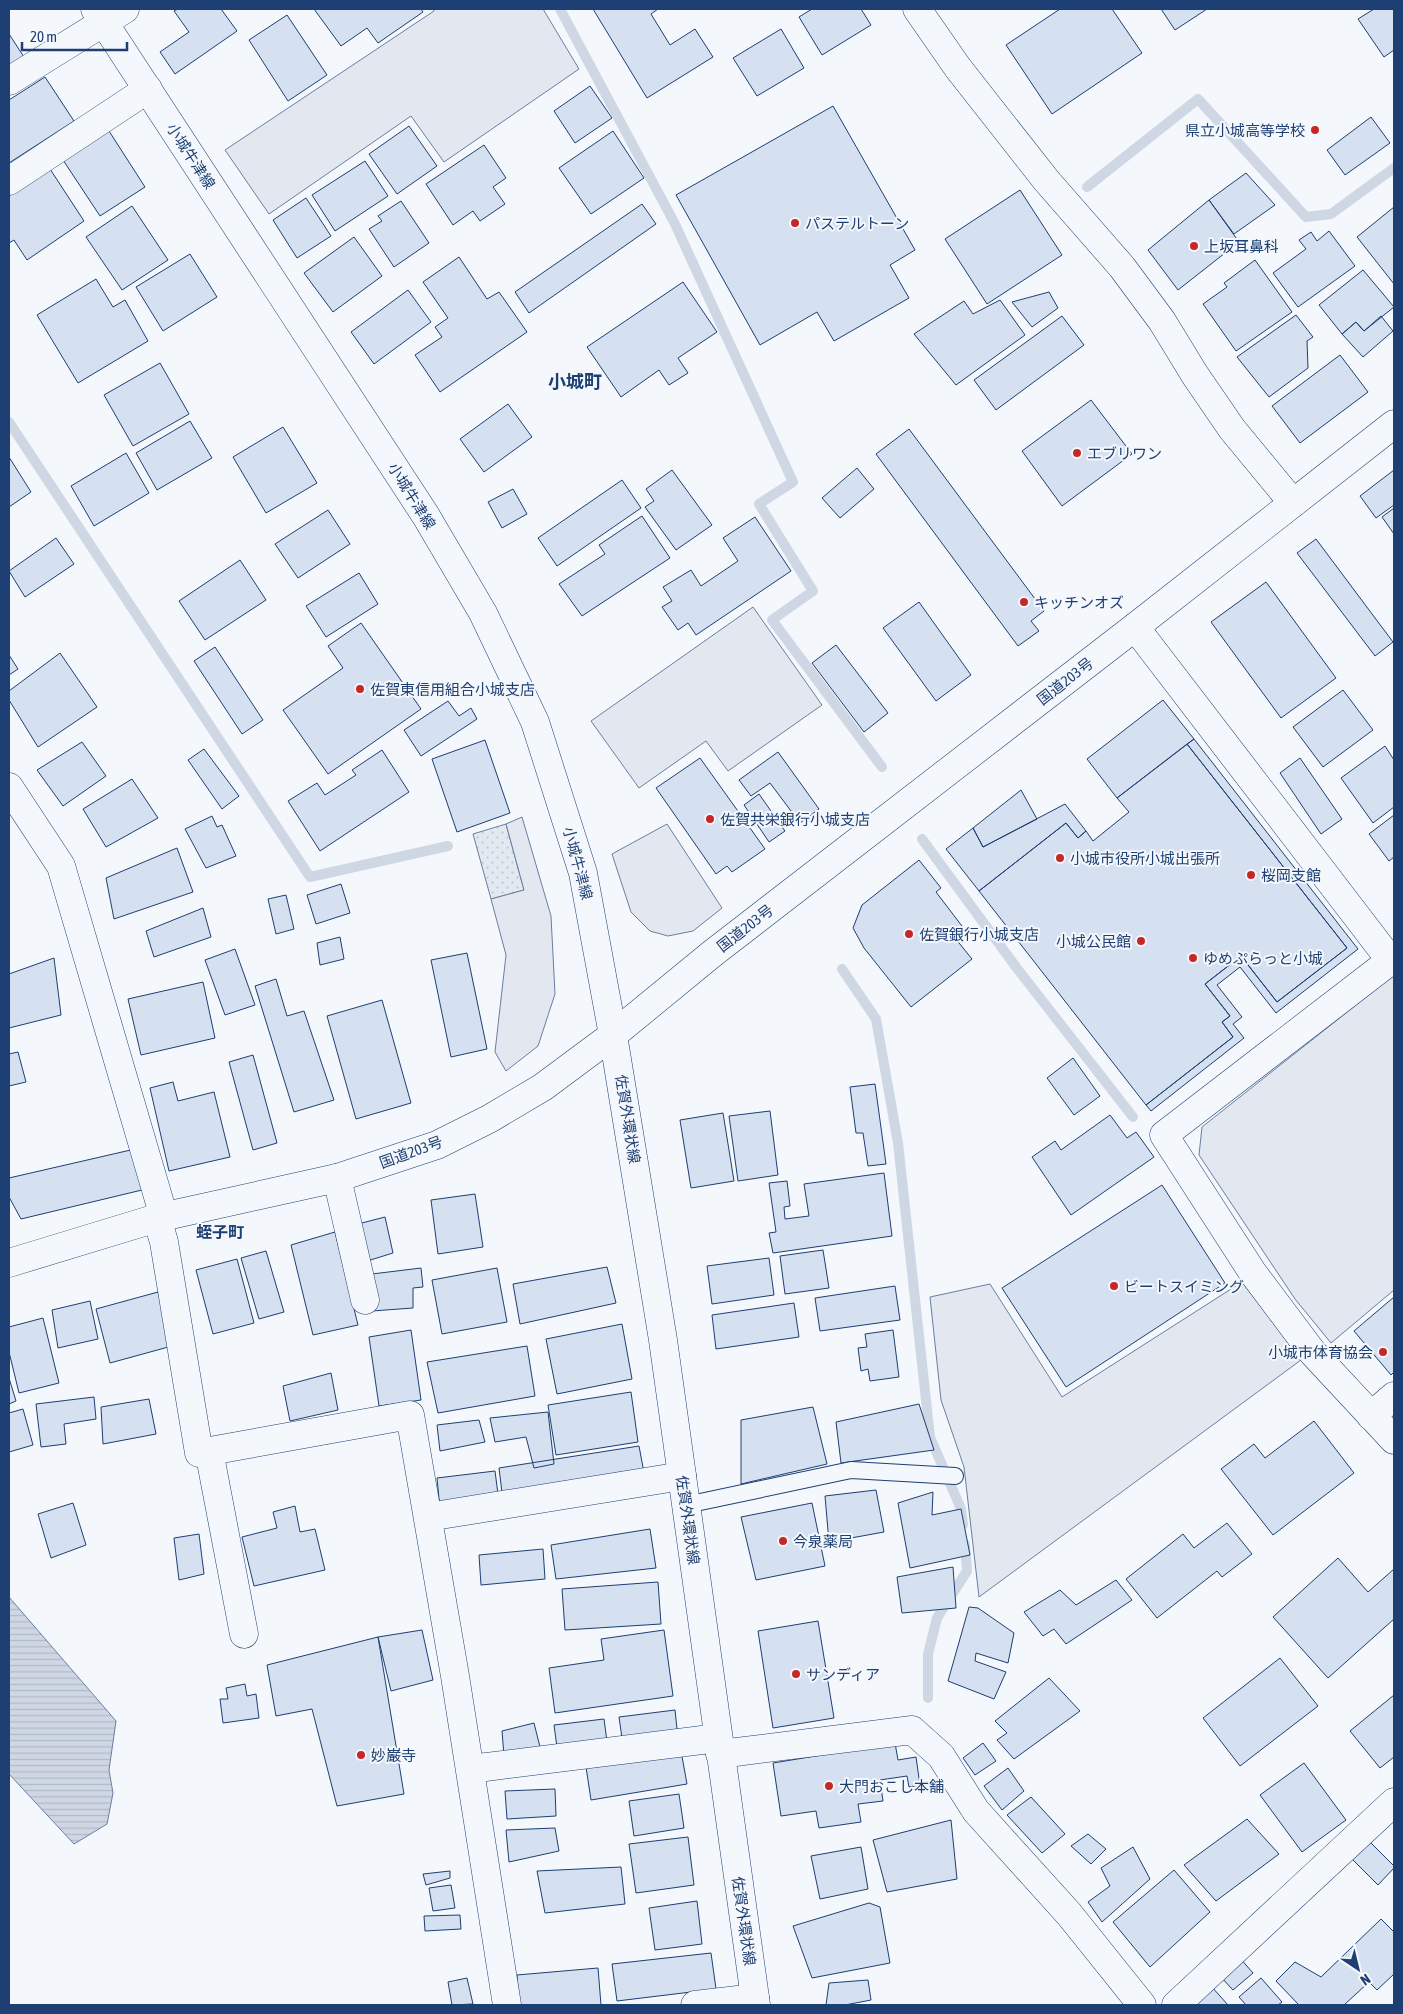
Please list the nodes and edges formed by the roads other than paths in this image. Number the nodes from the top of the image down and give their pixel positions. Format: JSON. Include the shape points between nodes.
{"nodes":[{"id":1,"x":917,"y":9,"type":"edge"},
{"id":2,"x":108,"y":13,"type":"edge"},
{"id":3,"x":9,"y":81,"type":"edge"},
{"id":4,"x":148,"y":89,"type":"junction"},
{"id":5,"x":9,"y":181,"type":"edge"},
{"id":6,"x":1394,"y":424,"type":"edge"},
{"id":7,"x":1293,"y":503,"type":"junction"},
{"id":8,"x":1135,"y":627,"type":"junction"},
{"id":9,"x":9,"y":787,"type":"edge"},
{"id":10,"x":1392,"y":959,"type":"edge"},
{"id":11,"x":614,"y":1035,"type":"junction"},
{"id":12,"x":337,"y":1178,"type":"junction"},
{"id":13,"x":161,"y":1218,"type":"junction"},
{"id":14,"x":9,"y":1263,"type":"edge"},
{"id":15,"x":365,"y":1300,"type":"dead end"},
{"id":16,"x":1394,"y":1396,"type":"edge"},
{"id":17,"x":1371,"y":1416,"type":"junction"},
{"id":18,"x":1394,"y":1440,"type":"edge"},
{"id":19,"x":209,"y":1452,"type":"junction"},
{"id":20,"x":682,"y":1476,"type":"junction"},
{"id":21,"x":955,"y":1476,"type":"dead end"},
{"id":22,"x":686,"y":1505,"type":"junction"},
{"id":23,"x":428,"y":1517,"type":"junction"},
{"id":24,"x":244,"y":1634,"type":"dead end"},
{"id":25,"x":719,"y":1746,"type":"junction"},
{"id":26,"x":470,"y":1769,"type":"junction"},
{"id":27,"x":1394,"y":1802,"type":"edge"},
{"id":28,"x":756,"y":2001,"type":"edge"},
{"id":29,"x":507,"y":2005,"type":"edge"},
{"id":30,"x":695,"y":2005,"type":"edge"},
{"id":31,"x":1142,"y":2005,"type":"edge"},
{"id":32,"x":1176,"y":2005,"type":"edge"}],
"edges":[{"from":1,"to":7,"type":"main road","via":[[958,68],[1122,267],[1162,321],[1232,429]]},
{"from":2,"to":3,"type":"main road"},
{"from":2,"to":4,"type":"main road","name":"小城牛津線"},
{"from":4,"to":5,"type":"main road"},
{"from":4,"to":11,"type":"main road","name":"小城牛津線","via":[[426,516],[483,613],[535,722],[583,873]]},
{"from":6,"to":7,"type":"main road","name":"国道203号"},
{"from":7,"to":8,"type":"main road","name":"国道203号"},
{"from":8,"to":10,"type":"main road"},
{"from":8,"to":11,"type":"main road","name":"国道203号","via":[[713,953]]},
{"from":9,"to":13,"type":"main road","via":[[61,866]]},
{"from":10,"to":17,"type":"main road","via":[[1164,1136],[1253,1272],[1313,1353]]},
{"from":11,"to":12,"type":"main road","name":"国道203号","via":[[543,1087],[489,1119],[437,1145]]},
{"from":11,"to":20,"type":"main road","name":"佐賀外環状線"},
{"from":12,"to":13,"type":"main road","name":"国道203号"},
{"from":12,"to":15,"type":"main road"},
{"from":13,"to":14,"type":"main road","name":"国道203号"},
{"from":13,"to":19,"type":"main road","via":[[198,1453]]},
{"from":16,"to":17,"type":"main road"},
{"from":17,"to":18,"type":"main road"},
{"from":19,"to":23,"type":"main road","via":[[410,1415]]},
{"from":19,"to":24,"type":"main road"},
{"from":20,"to":22,"type":"main road","name":"佐賀外環状線"},
{"from":20,"to":23,"type":"main road"},
{"from":21,"to":22,"type":"lane","via":[[851,1470]]},
{"from":22,"to":25,"type":"main road","name":"佐賀外環状線"},
{"from":23,"to":26,"type":"main road"},
{"from":25,"to":26,"type":"main road"},
{"from":25,"to":28,"type":"main road","name":"佐賀外環状線"},
{"from":25,"to":31,"type":"main road","via":[[912,1730],[941,1756],[976,1811],[1069,1914]]},
{"from":26,"to":29,"type":"main road"},
{"from":27,"to":32,"type":"main road"},
{"from":28,"to":30,"type":"main road"}]}
